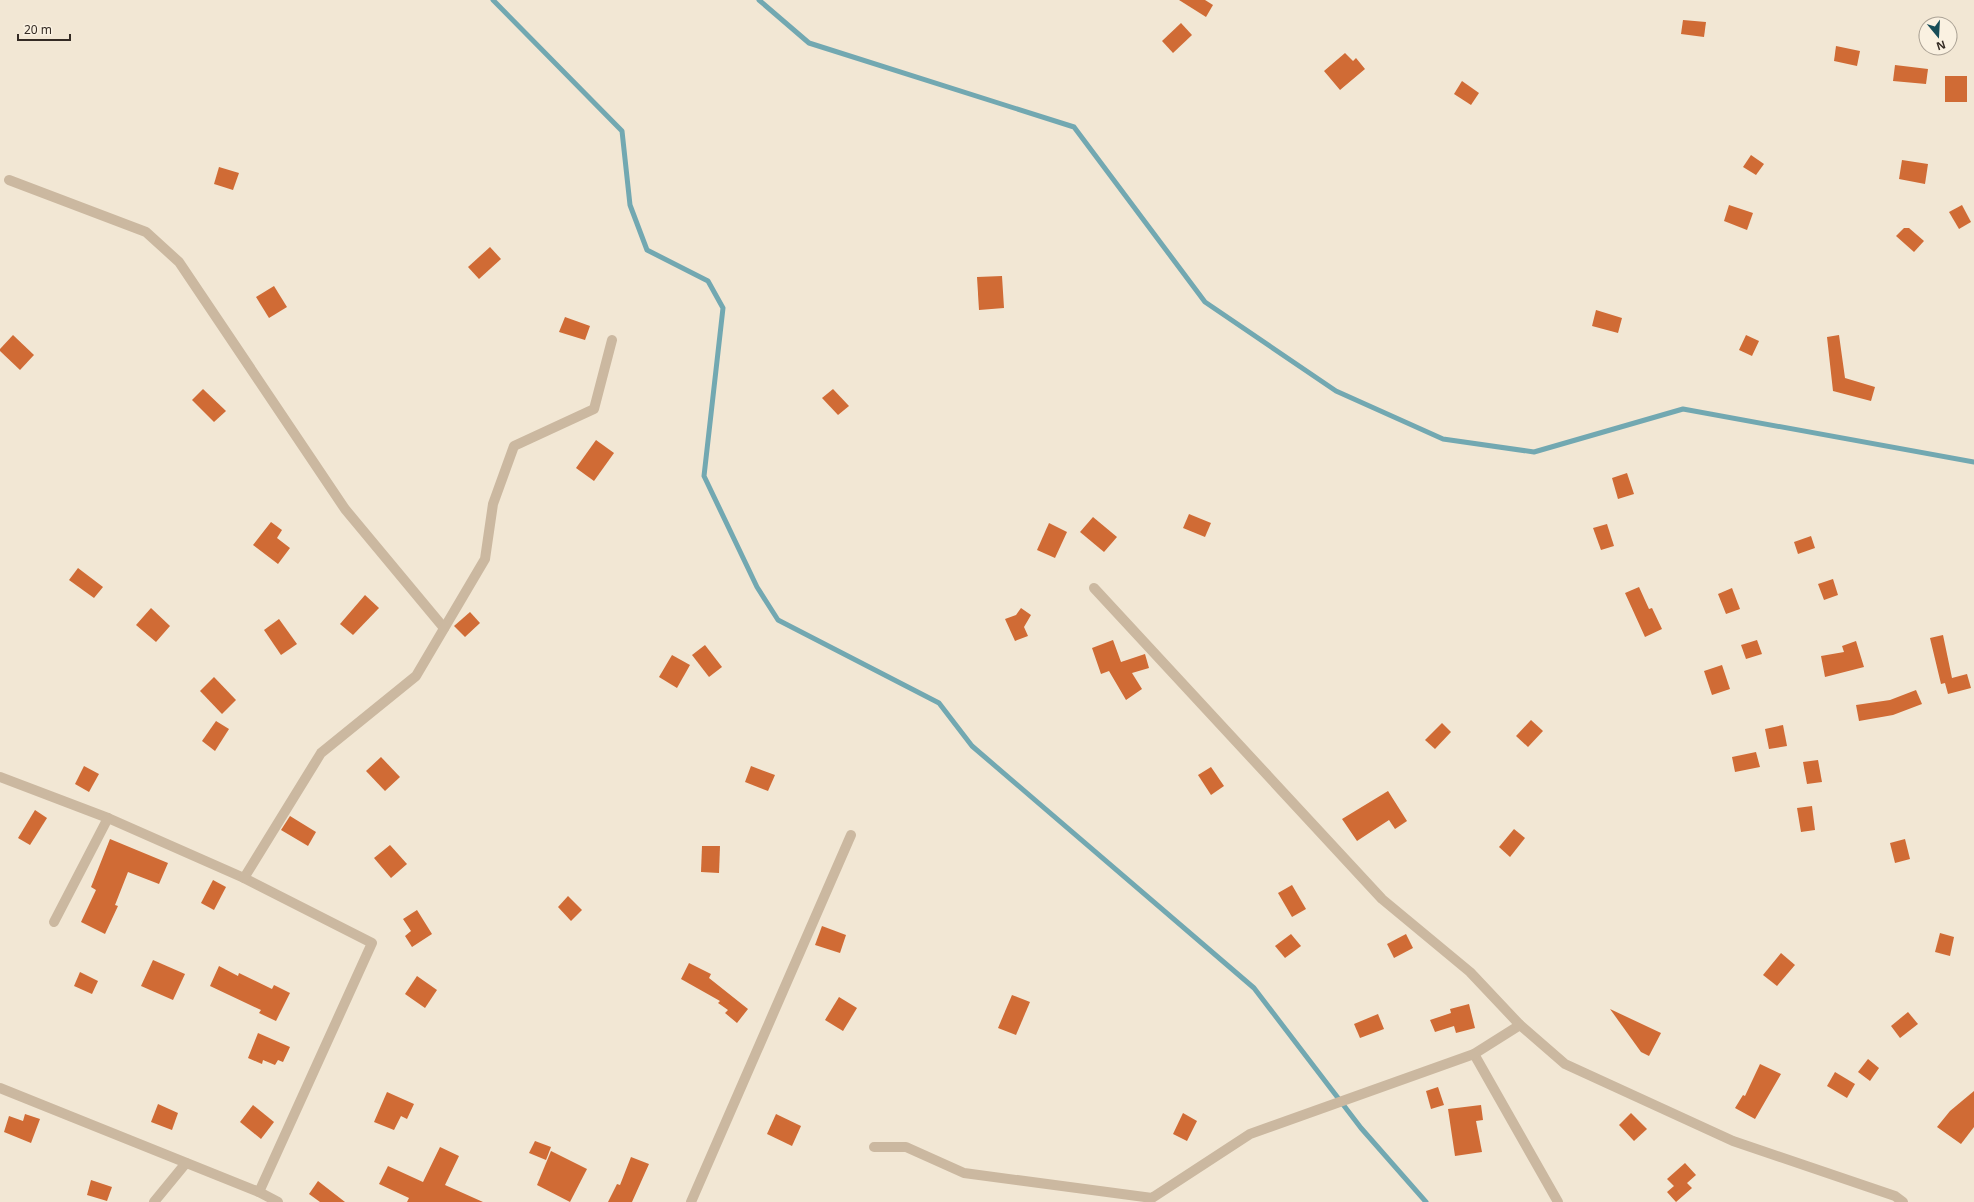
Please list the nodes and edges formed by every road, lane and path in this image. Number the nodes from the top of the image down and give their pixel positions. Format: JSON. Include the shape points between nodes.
{"nodes":[{"id":1,"x":9,"y":180,"type":"dead end"},
{"id":2,"x":612,"y":340,"type":"dead end"},
{"id":3,"x":1094,"y":588,"type":"dead end"},
{"id":4,"x":444,"y":628,"type":"junction"},
{"id":5,"x":0,"y":777,"type":"edge"},
{"id":6,"x":108,"y":818,"type":"junction"},
{"id":7,"x":851,"y":835,"type":"dead end"},
{"id":8,"x":244,"y":878,"type":"junction"},
{"id":9,"x":54,"y":922,"type":"dead end"},
{"id":10,"x":1520,"y":1025,"type":"junction"},
{"id":11,"x":1474,"y":1054,"type":"junction"},
{"id":12,"x":0,"y":1088,"type":"edge"},
{"id":13,"x":874,"y":1147,"type":"dead end"},
{"id":14,"x":186,"y":1163,"type":"junction"},
{"id":15,"x":259,"y":1192,"type":"junction"},
{"id":16,"x":1155,"y":1200,"type":"edge"},
{"id":17,"x":154,"y":1202,"type":"edge"},
{"id":18,"x":278,"y":1202,"type":"edge"},
{"id":19,"x":691,"y":1202,"type":"edge"},
{"id":20,"x":1558,"y":1202,"type":"edge"},
{"id":21,"x":1903,"y":1202,"type":"edge"}],
"edges":[{"from":1,"to":4,"type":"street","via":[[146,232],[179,262],[345,509]]},
{"from":2,"to":4,"type":"street","via":[[594,409],[514,446],[493,504],[485,559]]},
{"from":3,"to":10,"type":"street","via":[[1382,899],[1470,972]]},
{"from":4,"to":8,"type":"street","via":[[416,676],[321,753]]},
{"from":5,"to":6,"type":"street"},
{"from":6,"to":8,"type":"street"},
{"from":6,"to":9,"type":"street"},
{"from":7,"to":19,"type":"street"},
{"from":8,"to":15,"type":"street","via":[[372,943]]},
{"from":10,"to":11,"type":"street"},
{"from":10,"to":21,"type":"street","via":[[1565,1064],[1733,1142],[1896,1196]]},
{"from":11,"to":16,"type":"street","via":[[1250,1134]]},
{"from":11,"to":20,"type":"street"},
{"from":12,"to":14,"type":"street"},
{"from":13,"to":16,"type":"street","via":[[906,1146],[964,1173]]},
{"from":14,"to":15,"type":"street"},
{"from":14,"to":17,"type":"street"},
{"from":15,"to":18,"type":"street"}]}
